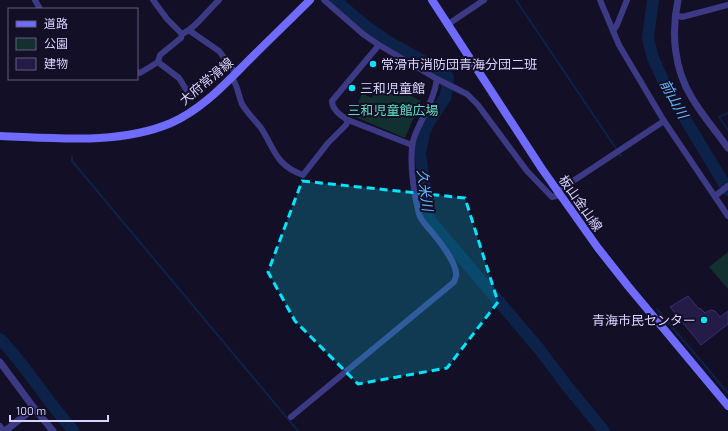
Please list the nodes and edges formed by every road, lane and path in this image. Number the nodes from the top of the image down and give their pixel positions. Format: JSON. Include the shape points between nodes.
{"nodes":[{"id":1,"x":153,"y":0,"type":"edge"},
{"id":2,"x":219,"y":0,"type":"edge"},
{"id":3,"x":310,"y":0,"type":"edge"},
{"id":4,"x":324,"y":0,"type":"edge"},
{"id":5,"x":432,"y":0,"type":"edge"},
{"id":6,"x":484,"y":0,"type":"edge"},
{"id":7,"x":600,"y":0,"type":"edge"},
{"id":8,"x":627,"y":0,"type":"edge"},
{"id":9,"x":678,"y":0,"type":"edge"},
{"id":10,"x":728,"y":5,"type":"edge"},
{"id":11,"x":675,"y":15,"type":"junction"},
{"id":12,"x":447,"y":25,"type":"junction"},
{"id":13,"x":190,"y":31,"type":"junction"},
{"id":14,"x":613,"y":31,"type":"junction"},
{"id":15,"x":182,"y":34,"type":"junction"},
{"id":16,"x":379,"y":45,"type":"junction"},
{"id":17,"x":158,"y":62,"type":"junction"},
{"id":18,"x":138,"y":73,"type":"edge"},
{"id":19,"x":234,"y":76,"type":"junction"},
{"id":20,"x":437,"y":79,"type":"junction"},
{"id":21,"x":189,"y":94,"type":"dead end"},
{"id":22,"x":348,"y":120,"type":"junction"},
{"id":23,"x":664,"y":121,"type":"junction"},
{"id":24,"x":0,"y":136,"type":"edge"},
{"id":25,"x":412,"y":145,"type":"junction"},
{"id":26,"x":728,"y":148,"type":"edge"},
{"id":27,"x":728,"y":186,"type":"edge"},
{"id":28,"x":559,"y":193,"type":"junction"},
{"id":29,"x":718,"y":194,"type":"junction"},
{"id":30,"x":728,"y":216,"type":"edge"},
{"id":31,"x":0,"y":362,"type":"edge"},
{"id":32,"x":728,"y":406,"type":"edge"},
{"id":33,"x":34,"y":408,"type":"junction"},
{"id":34,"x":291,"y":417,"type":"dead end"},
{"id":35,"x":0,"y":426,"type":"edge"},
{"id":36,"x":5,"y":431,"type":"edge"},
{"id":37,"x":53,"y":431,"type":"edge"}],
"edges":[{"from":1,"to":15,"type":"street"},
{"from":2,"to":13,"type":"street"},
{"from":3,"to":19,"type":"main road","name":"大府常滑線"},
{"from":4,"to":16,"type":"street","via":[[362,34]]},
{"from":5,"to":12,"type":"main road","name":"板山金山線"},
{"from":6,"to":12,"type":"street"},
{"from":7,"to":14,"type":"street"},
{"from":8,"to":14,"type":"street"},
{"from":9,"to":11,"type":"street"},
{"from":10,"to":11,"type":"street","via":[[682,17]]},
{"from":11,"to":26,"type":"street","via":[[674,41],[684,84]]},
{"from":12,"to":28,"type":"main road","name":"板山金山線"},
{"from":13,"to":15,"type":"street"},
{"from":13,"to":19,"type":"street","via":[[219,50]]},
{"from":14,"to":23,"type":"street"},
{"from":15,"to":17,"type":"street","via":[[181,38],[160,55]]},
{"from":16,"to":20,"type":"street"},
{"from":16,"to":22,"type":"street","via":[[332,101],[340,116]]},
{"from":17,"to":18,"type":"street","via":[[140,74]]},
{"from":17,"to":21,"type":"street","via":[[179,78]]},
{"from":19,"to":22,"type":"street","via":[[243,104],[261,128],[276,156],[295,172],[306,172]]},
{"from":19,"to":24,"type":"main road","name":"大府常滑線","via":[[197,107],[172,123],[143,132],[116,137],[82,138]]},
{"from":20,"to":25,"type":"street","via":[[432,100]]},
{"from":20,"to":28,"type":"street","via":[[467,94],[541,186],[552,197]]},
{"from":22,"to":25,"type":"street"},
{"from":23,"to":28,"type":"street"},
{"from":23,"to":29,"type":"street"},
{"from":25,"to":34,"type":"street","via":[[413,177],[419,213],[451,260],[456,272],[454,282]]},
{"from":27,"to":29,"type":"street"},
{"from":28,"to":32,"type":"main road","name":"板山金山線","via":[[628,286]]},
{"from":29,"to":30,"type":"street"},
{"from":31,"to":33,"type":"street"},
{"from":33,"to":36,"type":"street"},
{"from":33,"to":37,"type":"street"},
{"from":35,"to":36,"type":"street"}]}
